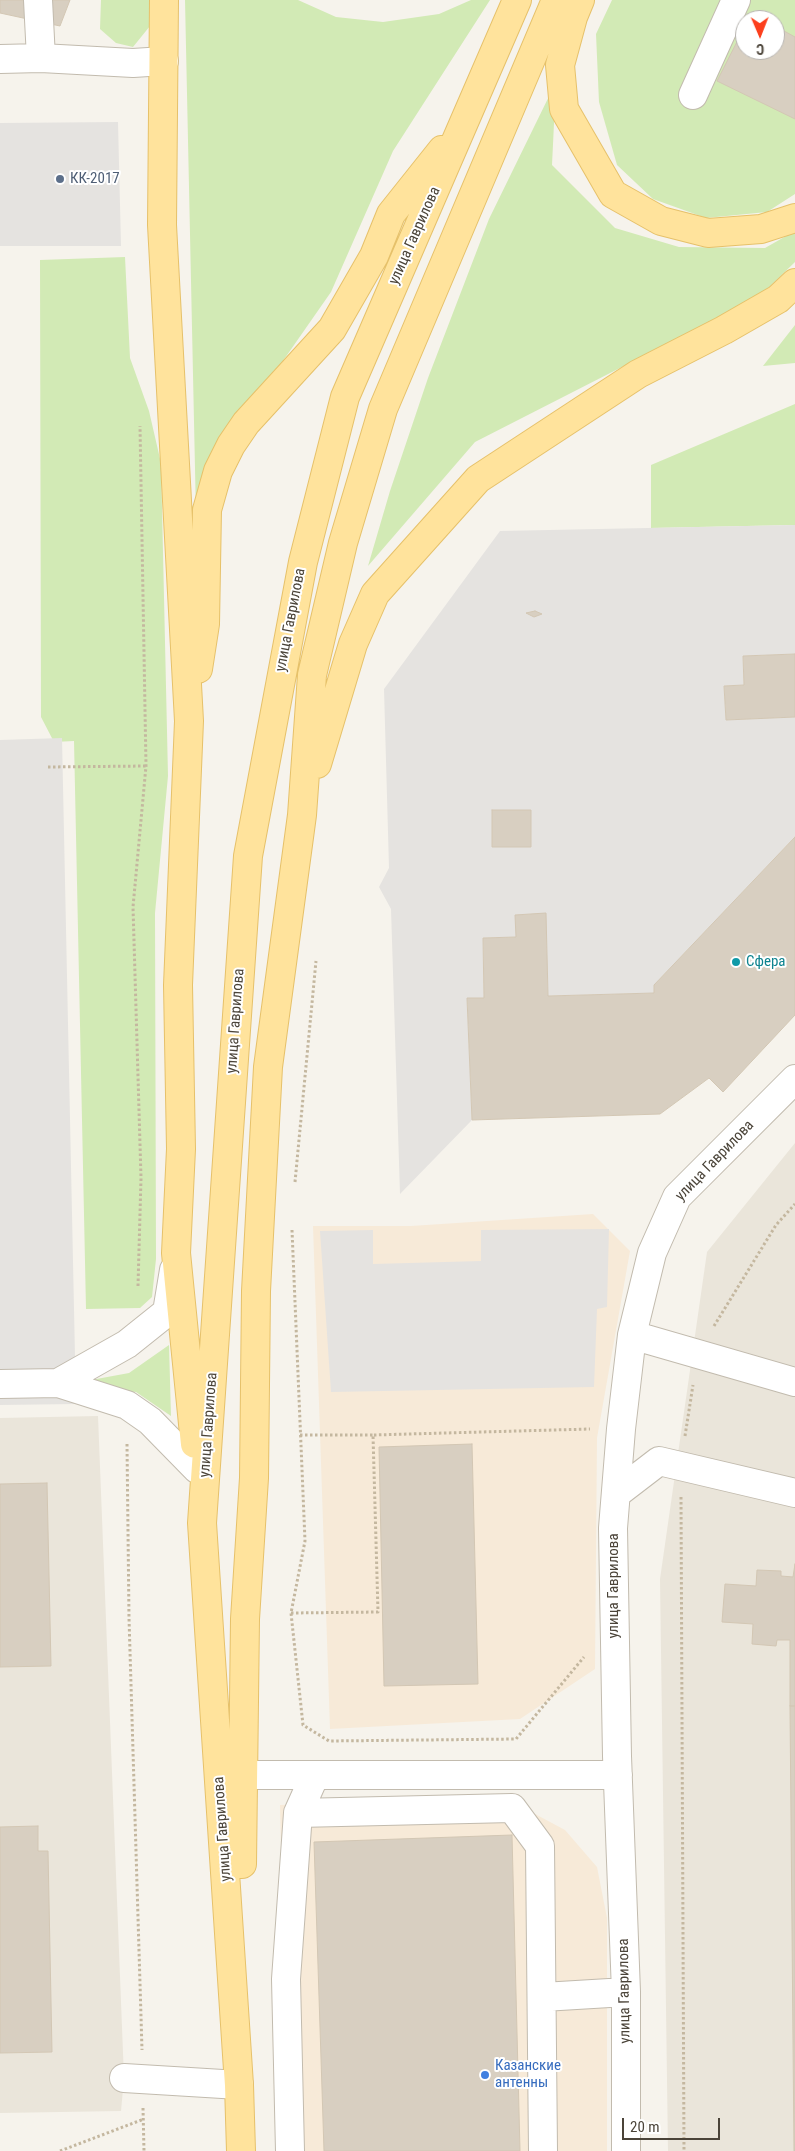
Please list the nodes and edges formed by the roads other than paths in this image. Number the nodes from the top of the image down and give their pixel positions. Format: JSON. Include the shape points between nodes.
{"nodes":[{"id":1,"x":38,"y":0,"type":"edge"},
{"id":2,"x":164,"y":0,"type":"edge"},
{"id":3,"x":517,"y":0,"type":"edge"},
{"id":4,"x":556,"y":0,"type":"edge"},
{"id":5,"x":580,"y":0,"type":"edge"},
{"id":6,"x":736,"y":0,"type":"edge"},
{"id":7,"x":41,"y":58,"type":"junction"},
{"id":8,"x":0,"y":59,"type":"edge"},
{"id":9,"x":164,"y":61,"type":"junction"},
{"id":10,"x":693,"y":95,"type":"dead end"},
{"id":11,"x":465,"y":122,"type":"junction"},
{"id":12,"x":795,"y":218,"type":"edge"},
{"id":13,"x":795,"y":283,"type":"edge"},
{"id":14,"x":189,"y":721,"type":"junction"},
{"id":15,"x":302,"y":815,"type":"junction"},
{"id":16,"x":795,"y":1079,"type":"edge"},
{"id":17,"x":176,"y":1253,"type":"junction"},
{"id":18,"x":632,"y":1335,"type":"junction"},
{"id":19,"x":795,"y":1382,"type":"edge"},
{"id":20,"x":0,"y":1384,"type":"edge"},
{"id":21,"x":58,"y":1384,"type":"junction"},
{"id":22,"x":197,"y":1469,"type":"junction"},
{"id":23,"x":795,"y":1493,"type":"edge"},
{"id":24,"x":616,"y":1494,"type":"junction"},
{"id":25,"x":202,"y":1523,"type":"junction"},
{"id":26,"x":243,"y":1775,"type":"junction"},
{"id":27,"x":315,"y":1775,"type":"junction"},
{"id":28,"x":618,"y":1775,"type":"junction"},
{"id":29,"x":298,"y":1813,"type":"junction"},
{"id":30,"x":626,"y":1992,"type":"junction"},
{"id":31,"x":543,"y":1997,"type":"junction"},
{"id":32,"x":133,"y":2078,"type":"road end"},
{"id":33,"x":239,"y":2085,"type":"junction"},
{"id":34,"x":241,"y":2151,"type":"edge"},
{"id":35,"x":290,"y":2151,"type":"edge"},
{"id":36,"x":543,"y":2151,"type":"edge"},
{"id":37,"x":626,"y":2151,"type":"edge"}],
"edges":[{"from":1,"to":7,"type":"street"},
{"from":2,"to":9,"type":"main road"},
{"from":3,"to":11,"type":"main road","name":"улица Гаврилова"},
{"from":4,"to":15,"type":"main road","name":"улица Гаврилова","via":[[383,409],[343,543],[312,675]]},
{"from":5,"to":12,"type":"main road","via":[[560,65],[564,109],[613,194],[661,221],[708,233],[761,229]]},
{"from":6,"to":10,"type":"street"},
{"from":7,"to":8,"type":"street"},
{"from":7,"to":9,"type":"street","via":[[133,63]]},
{"from":9,"to":14,"type":"main road","via":[[162,225]]},
{"from":11,"to":14,"type":"main road","via":[[391,214],[374,256],[332,329],[246,424],[218,471],[208,510],[205,624]]},
{"from":11,"to":25,"type":"main road","name":"улица Гаврилова","via":[[345,397],[302,562],[266,750],[248,856]]},
{"from":13,"to":15,"type":"main road","via":[[778,299],[638,374],[478,479],[375,594],[353,644]]},
{"from":14,"to":17,"type":"main road","via":[[178,985],[181,1149]]},
{"from":15,"to":26,"type":"main road","name":"улица Гаврилова","via":[[268,1066],[256,1291],[254,1478],[245,1619]]},
{"from":16,"to":18,"type":"street","name":"улица Гаврилова","via":[[677,1197],[652,1253]]},
{"from":17,"to":21,"type":"street","via":[[167,1312],[127,1344]]},
{"from":17,"to":22,"type":"main road"},
{"from":18,"to":19,"type":"street"},
{"from":18,"to":24,"type":"street","name":"улица Гаврилова"},
{"from":20,"to":21,"type":"street"},
{"from":21,"to":22,"type":"street","via":[[127,1405],[150,1421]]},
{"from":22,"to":25,"type":"main road"},
{"from":23,"to":24,"type":"street","via":[[659,1461]]},
{"from":24,"to":28,"type":"street","name":"улица Гаврилова","via":[[613,1621]]},
{"from":25,"to":33,"type":"main road","name":"улица Гаврилова"},
{"from":26,"to":27,"type":"street"},
{"from":26,"to":33,"type":"main road","name":"улица Гаврилова"},
{"from":27,"to":28,"type":"street"},
{"from":27,"to":29,"type":"street"},
{"from":28,"to":30,"type":"street","name":"улица Гаврилова"},
{"from":29,"to":31,"type":"street","via":[[512,1808],[540,1846]]},
{"from":29,"to":35,"type":"street","via":[[286,1979]]},
{"from":30,"to":31,"type":"street"},
{"from":30,"to":37,"type":"street","name":"улица Гаврилова"},
{"from":31,"to":36,"type":"street"},
{"from":32,"to":33,"type":"street"},
{"from":33,"to":34,"type":"main road","name":"улица Гаврилова"}]}
